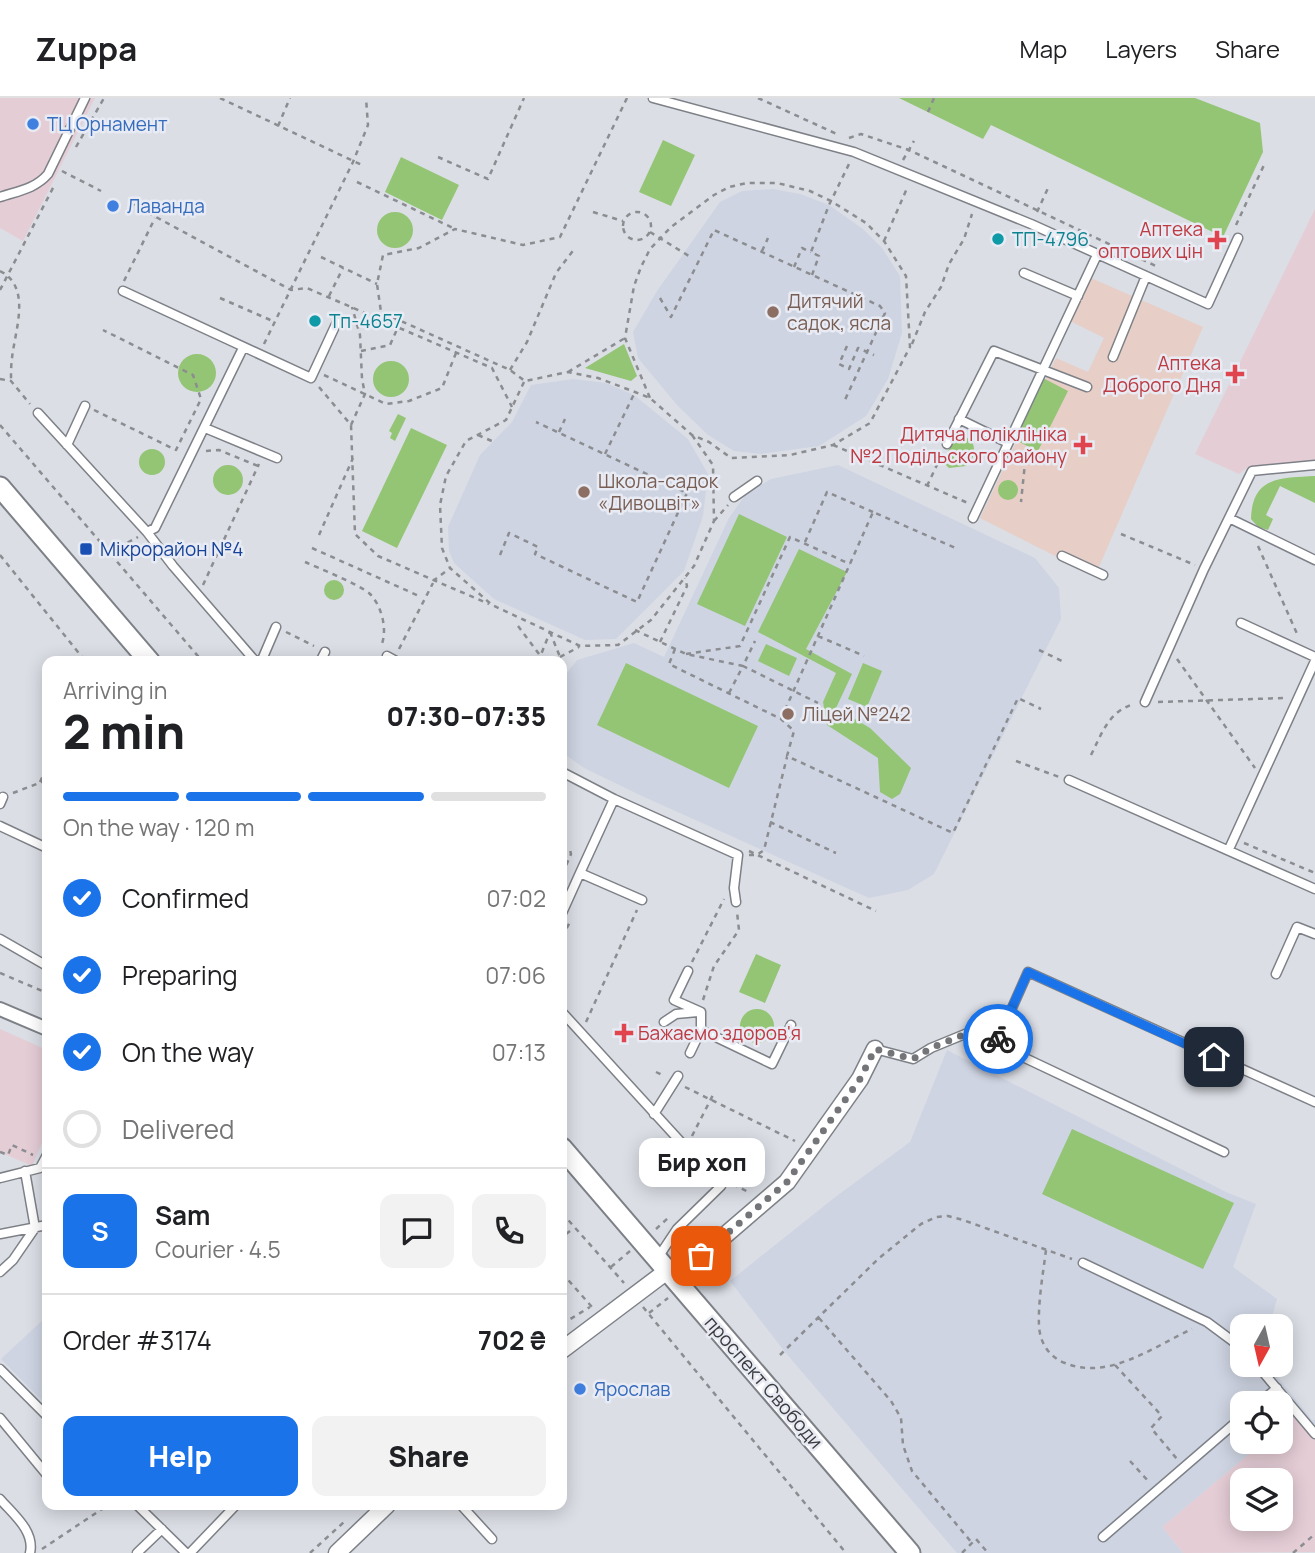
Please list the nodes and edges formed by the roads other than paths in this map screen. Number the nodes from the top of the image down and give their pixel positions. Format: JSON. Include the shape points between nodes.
{"nodes":[{"id":1,"x":85,"y":98,"type":"edge"},
{"id":2,"x":653,"y":98,"type":"edge"},
{"id":3,"x":0,"y":197,"type":"edge"},
{"id":4,"x":1238,"y":238,"type":"dead end"},
{"id":5,"x":1097,"y":255,"type":"junction"},
{"id":6,"x":1024,"y":273,"type":"dead end"},
{"id":7,"x":1146,"y":276,"type":"junction"},
{"id":8,"x":122,"y":289,"type":"road end"},
{"id":9,"x":1078,"y":296,"type":"junction"},
{"id":10,"x":337,"y":321,"type":"dead end"},
{"id":11,"x":243,"y":348,"type":"junction"},
{"id":12,"x":1113,"y":357,"type":"dead end"},
{"id":13,"x":1044,"y":370,"type":"junction"},
{"id":14,"x":1087,"y":387,"type":"dead end"},
{"id":15,"x":85,"y":406,"type":"road end"},
{"id":16,"x":38,"y":413,"type":"road end"},
{"id":17,"x":959,"y":419,"type":"junction"},
{"id":18,"x":205,"y":428,"type":"junction"},
{"id":19,"x":947,"y":444,"type":"road end"},
{"id":20,"x":67,"y":445,"type":"junction"},
{"id":21,"x":1006,"y":447,"type":"junction"},
{"id":22,"x":277,"y":458,"type":"dead end"},
{"id":23,"x":1315,"y":465,"type":"edge"},
{"id":24,"x":757,"y":481,"type":"dead end"},
{"id":25,"x":0,"y":487,"type":"edge"},
{"id":26,"x":734,"y":497,"type":"road end"},
{"id":27,"x":972,"y":518,"type":"dead end"},
{"id":28,"x":1231,"y":519,"type":"junction"},
{"id":29,"x":147,"y":532,"type":"junction"},
{"id":30,"x":1062,"y":556,"type":"dead end"},
{"id":31,"x":1315,"y":560,"type":"edge"},
{"id":32,"x":1103,"y":575,"type":"dead end"},
{"id":33,"x":1241,"y":623,"type":"dead end"},
{"id":34,"x":276,"y":627,"type":"road end"},
{"id":35,"x":325,"y":652,"type":"road end"},
{"id":36,"x":145,"y":656,"type":"edge"},
{"id":37,"x":251,"y":656,"type":"edge"},
{"id":38,"x":264,"y":656,"type":"edge"},
{"id":39,"x":323,"y":656,"type":"edge"},
{"id":40,"x":1315,"y":659,"type":"edge"},
{"id":41,"x":1145,"y":702,"type":"road end"},
{"id":42,"x":567,"y":775,"type":"edge"},
{"id":43,"x":1069,"y":780,"type":"road end"},
{"id":44,"x":614,"y":799,"type":"junction"},
{"id":45,"x":0,"y":826,"type":"edge"},
{"id":46,"x":42,"y":846,"type":"edge"},
{"id":47,"x":1229,"y":849,"type":"junction"},
{"id":48,"x":580,"y":873,"type":"junction"},
{"id":49,"x":1315,"y":888,"type":"edge"},
{"id":50,"x":642,"y":900,"type":"road end"},
{"id":51,"x":567,"y":902,"type":"edge"},
{"id":52,"x":736,"y":902,"type":"road end"},
{"id":53,"x":1315,"y":934,"type":"edge"},
{"id":54,"x":0,"y":939,"type":"edge"},
{"id":55,"x":42,"y":963,"type":"edge"},
{"id":56,"x":688,"y":971,"type":"road end"},
{"id":57,"x":1276,"y":974,"type":"dead end"},
{"id":58,"x":0,"y":1009,"type":"edge"},
{"id":59,"x":701,"y":1012,"type":"junction"},
{"id":60,"x":567,"y":1018,"type":"edge"},
{"id":61,"x":664,"y":1022,"type":"dead end"},
{"id":62,"x":791,"y":1025,"type":"dead end"},
{"id":63,"x":42,"y":1027,"type":"edge"},
{"id":64,"x":701,"y":1030,"type":"junction"},
{"id":65,"x":996,"y":1044,"type":"junction"},
{"id":66,"x":875,"y":1049,"type":"joint"},
{"id":67,"x":691,"y":1053,"type":"dead end"},
{"id":68,"x":676,"y":1079,"type":"road end"},
{"id":69,"x":1315,"y":1102,"type":"edge"},
{"id":70,"x":654,"y":1114,"type":"junction"},
{"id":71,"x":1224,"y":1152,"type":"dead end"},
{"id":72,"x":567,"y":1154,"type":"edge"},
{"id":73,"x":42,"y":1165,"type":"edge"},
{"id":74,"x":25,"y":1171,"type":"junction"},
{"id":75,"x":0,"y":1178,"type":"edge"},
{"id":76,"x":42,"y":1226,"type":"edge"},
{"id":77,"x":35,"y":1227,"type":"junction"},
{"id":78,"x":0,"y":1234,"type":"edge"},
{"id":79,"x":1083,"y":1263,"type":"road end"},
{"id":80,"x":662,"y":1265,"type":"junction"},
{"id":81,"x":0,"y":1272,"type":"edge"},
{"id":82,"x":1230,"y":1339,"type":"edge"},
{"id":83,"x":567,"y":1344,"type":"edge"},
{"id":84,"x":0,"y":1369,"type":"edge"},
{"id":85,"x":1267,"y":1377,"type":"edge"},
{"id":86,"x":1277,"y":1388,"type":"junction"},
{"id":87,"x":1273,"y":1391,"type":"edge"},
{"id":88,"x":42,"y":1411,"type":"edge"},
{"id":89,"x":0,"y":1418,"type":"edge"},
{"id":90,"x":1230,"y":1427,"type":"edge"},
{"id":91,"x":1315,"y":1434,"type":"edge"},
{"id":92,"x":42,"y":1469,"type":"edge"},
{"id":93,"x":0,"y":1499,"type":"edge"},
{"id":94,"x":142,"y":1510,"type":"edge"},
{"id":95,"x":231,"y":1510,"type":"edge"},
{"id":96,"x":382,"y":1510,"type":"edge"},
{"id":97,"x":466,"y":1510,"type":"edge"},
{"id":98,"x":162,"y":1529,"type":"junction"},
{"id":99,"x":1102,"y":1537,"type":"dead end"},
{"id":100,"x":492,"y":1539,"type":"dead end"},
{"id":101,"x":32,"y":1553,"type":"edge"},
{"id":102,"x":137,"y":1553,"type":"edge"},
{"id":103,"x":188,"y":1553,"type":"edge"},
{"id":104,"x":337,"y":1553,"type":"edge"},
{"id":105,"x":910,"y":1553,"type":"edge"}],
"edges":[{"from":1,"to":3,"type":"lane","via":[[43,180]]},
{"from":2,"to":5,"type":"lane","via":[[855,152]]},
{"from":4,"to":7,"type":"lane","via":[[1208,304]]},
{"from":5,"to":7,"type":"lane"},
{"from":5,"to":9,"type":"lane"},
{"from":6,"to":9,"type":"lane"},
{"from":7,"to":12,"type":"lane"},
{"from":8,"to":11,"type":"lane"},
{"from":9,"to":13,"type":"lane"},
{"from":10,"to":11,"type":"lane","via":[[313,375]]},
{"from":11,"to":18,"type":"lane"},
{"from":13,"to":14,"type":"lane"},
{"from":13,"to":17,"type":"lane","via":[[994,351]]},
{"from":13,"to":21,"type":"lane"},
{"from":15,"to":20,"type":"lane"},
{"from":16,"to":20,"type":"lane"},
{"from":17,"to":19,"type":"lane"},
{"from":17,"to":21,"type":"lane"},
{"from":18,"to":22,"type":"lane"},
{"from":18,"to":29,"type":"lane","via":[[155,528]]},
{"from":20,"to":29,"type":"lane"},
{"from":21,"to":27,"type":"lane"},
{"from":23,"to":28,"type":"lane","via":[[1252,471]]},
{"from":24,"to":26,"type":"lane"},
{"from":25,"to":36,"type":"street"},
{"from":28,"to":31,"type":"lane"},
{"from":28,"to":41,"type":"lane"},
{"from":29,"to":37,"type":"lane"},
{"from":30,"to":32,"type":"lane"},
{"from":33,"to":40,"type":"lane"},
{"from":34,"to":38,"type":"lane"},
{"from":35,"to":39,"type":"lane"},
{"from":40,"to":47,"type":"lane"},
{"from":42,"to":44,"type":"lane"},
{"from":43,"to":47,"type":"lane"},
{"from":44,"to":48,"type":"lane"},
{"from":44,"to":52,"type":"lane","via":[[738,855]]},
{"from":45,"to":46,"type":"lane"},
{"from":47,"to":49,"type":"lane"},
{"from":48,"to":50,"type":"lane"},
{"from":48,"to":51,"type":"lane"},
{"from":53,"to":57,"type":"lane","via":[[1297,927]]},
{"from":54,"to":55,"type":"lane"},
{"from":56,"to":59,"type":"lane","via":[[674,1000]]},
{"from":58,"to":63,"type":"street"},
{"from":59,"to":61,"type":"lane","via":[[676,1014]]},
{"from":59,"to":64,"type":"lane"},
{"from":60,"to":70,"type":"lane"},
{"from":62,"to":64,"type":"lane","via":[[772,1064]]},
{"from":64,"to":67,"type":"lane"},
{"from":65,"to":66,"type":"lane","via":[[970,1032],[913,1059]]},
{"from":65,"to":69,"type":"lane","via":[[1028,972]]},
{"from":65,"to":71,"type":"lane"},
{"from":66,"to":80,"type":"street","via":[[860,1079],[787,1182],[701,1256]]},
{"from":68,"to":70,"type":"lane"},
{"from":70,"to":80,"type":"lane","via":[[721,1186],[677,1229]]},
{"from":72,"to":80,"type":"street","name":"проспект Свободи"},
{"from":73,"to":74,"type":"lane"},
{"from":74,"to":75,"type":"lane"},
{"from":74,"to":77,"type":"lane"},
{"from":76,"to":77,"type":"lane"},
{"from":77,"to":78,"type":"lane"},
{"from":77,"to":81,"type":"lane"},
{"from":79,"to":82,"type":"lane","via":[[1207,1322]]},
{"from":80,"to":83,"type":"street"},
{"from":80,"to":105,"type":"street","name":"проспект Свободи"},
{"from":84,"to":88,"type":"lane"},
{"from":85,"to":86,"type":"lane"},
{"from":86,"to":87,"type":"lane"},
{"from":86,"to":91,"type":"lane"},
{"from":89,"to":92,"type":"lane"},
{"from":90,"to":99,"type":"lane"},
{"from":93,"to":101,"type":"lane","via":[[24,1526]]},
{"from":94,"to":98,"type":"lane"},
{"from":95,"to":103,"type":"lane"},
{"from":96,"to":104,"type":"street"},
{"from":97,"to":100,"type":"lane"},
{"from":98,"to":102,"type":"lane"},
{"from":98,"to":103,"type":"lane"}]}
